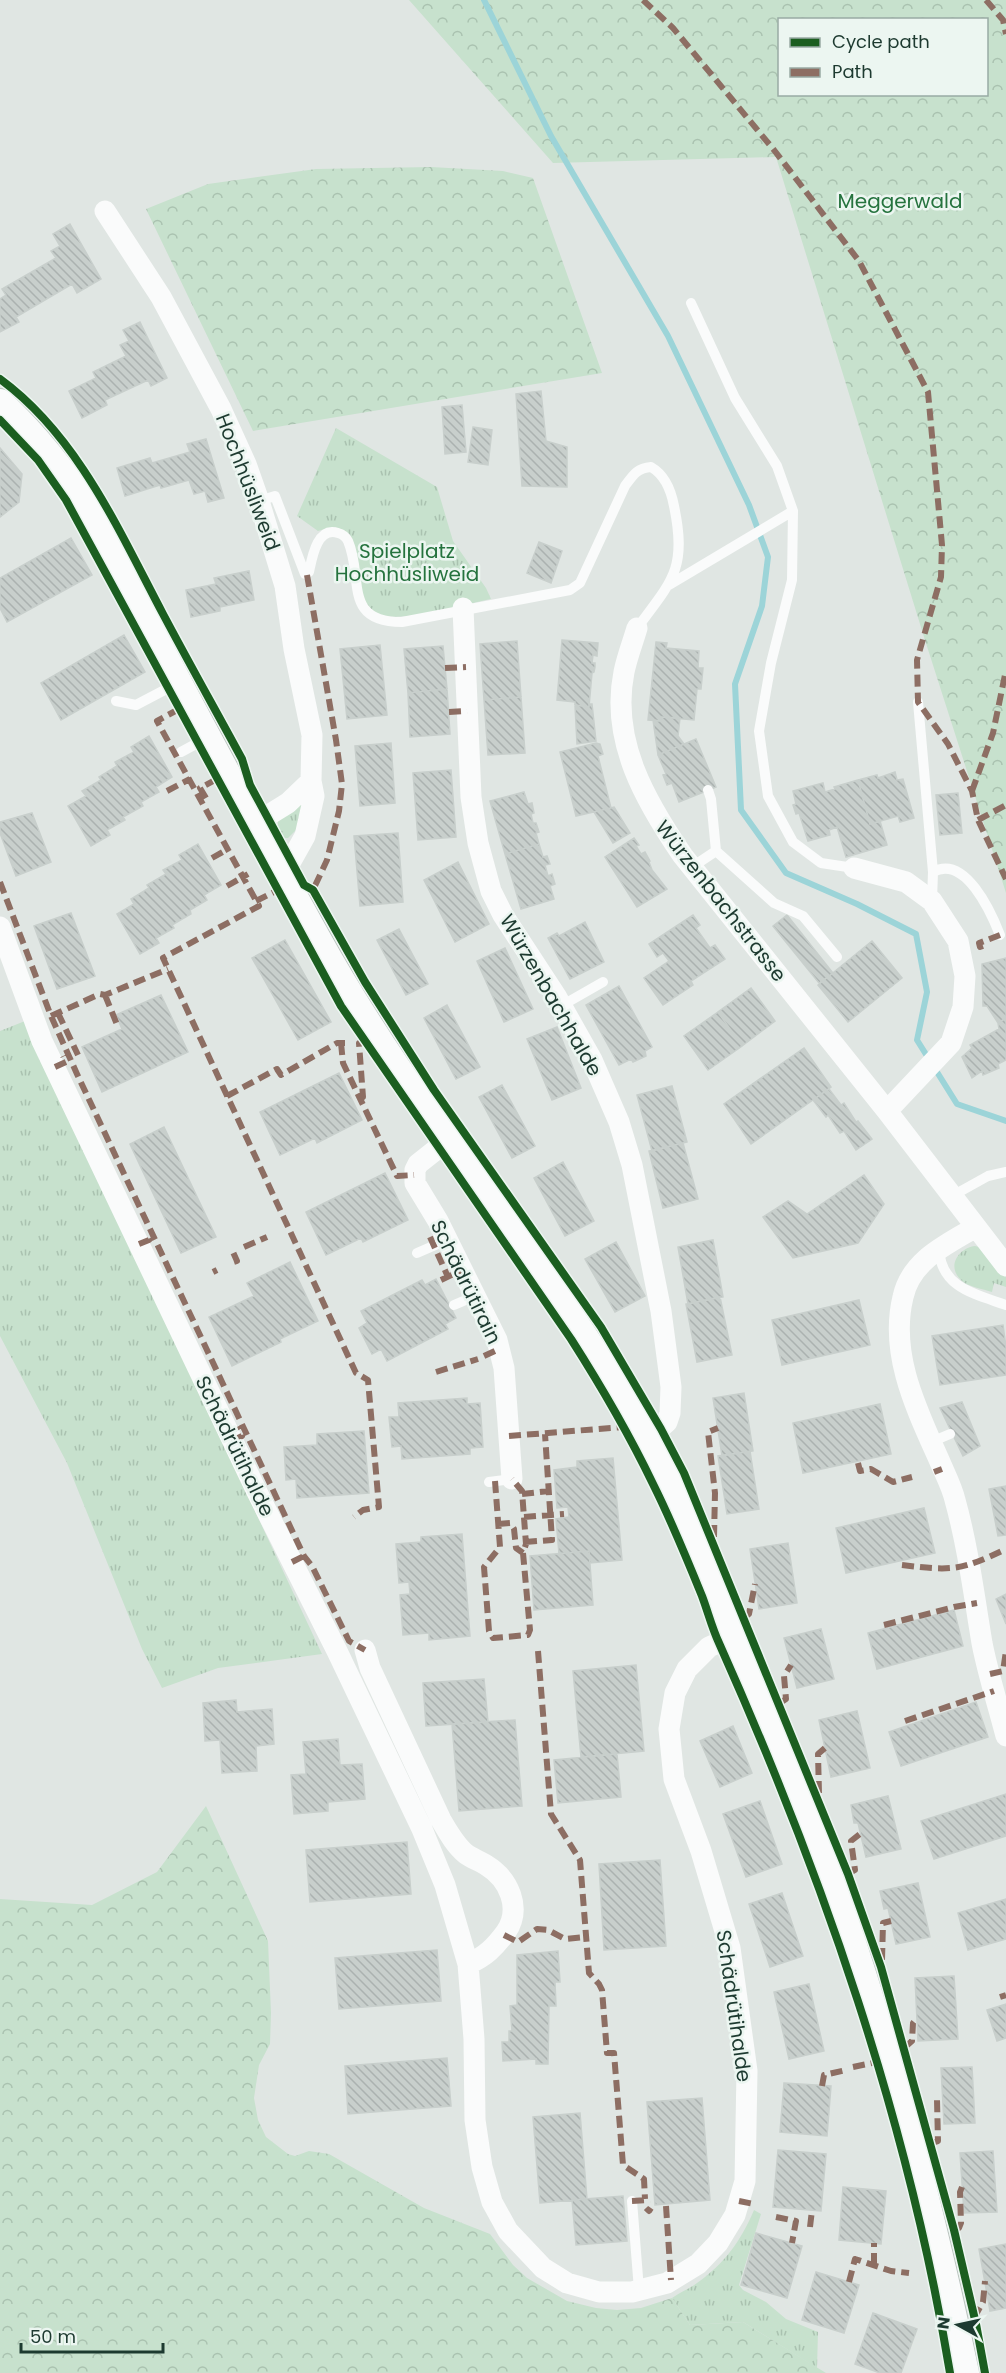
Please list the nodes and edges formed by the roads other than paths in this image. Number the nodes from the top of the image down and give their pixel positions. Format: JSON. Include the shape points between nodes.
{"nodes":[{"id":1,"x":105,"y":211,"type":"dead end"},
{"id":2,"x":692,"y":303,"type":"dead end"},
{"id":3,"x":0,"y":404,"type":"edge"},
{"id":4,"x":259,"y":501,"type":"junction"},
{"id":5,"x":793,"y":511,"type":"junction"},
{"id":6,"x":669,"y":585,"type":"junction"},
{"id":7,"x":463,"y":608,"type":"junction"},
{"id":8,"x":637,"y":628,"type":"joint"},
{"id":9,"x":178,"y":682,"type":"junction"},
{"id":10,"x":116,"y":700,"type":"dead end"},
{"id":11,"x":918,"y":702,"type":"dead end"},
{"id":12,"x":208,"y":738,"type":"junction"},
{"id":13,"x":181,"y":752,"type":"dead end"},
{"id":14,"x":311,"y":782,"type":"junction"},
{"id":15,"x":708,"y":790,"type":"dead end"},
{"id":16,"x":254,"y":824,"type":"junction"},
{"id":17,"x":716,"y":851,"type":"junction"},
{"id":18,"x":692,"y":867,"type":"junction"},
{"id":19,"x":279,"y":868,"type":"junction"},
{"id":20,"x":854,"y":868,"type":"joint"},
{"id":21,"x":933,"y":872,"type":"junction"},
{"id":22,"x":932,"y":901,"type":"junction"},
{"id":23,"x":0,"y":927,"type":"edge"},
{"id":24,"x":1000,"y":935,"type":"dead end"},
{"id":25,"x":837,"y":957,"type":"dead end"},
{"id":26,"x":603,"y":982,"type":"dead end"},
{"id":27,"x":561,"y":1006,"type":"junction"},
{"id":28,"x":887,"y":1111,"type":"junction"},
{"id":29,"x":447,"y":1141,"type":"junction"},
{"id":30,"x":1006,"y":1172,"type":"edge"},
{"id":31,"x":952,"y":1196,"type":"junction"},
{"id":32,"x":976,"y":1227,"type":"junction"},
{"id":33,"x":447,"y":1240,"type":"junction"},
{"id":34,"x":939,"y":1249,"type":"junction"},
{"id":35,"x":417,"y":1252,"type":"dead end"},
{"id":36,"x":1006,"y":1266,"type":"edge"},
{"id":37,"x":475,"y":1296,"type":"junction"},
{"id":38,"x":454,"y":1305,"type":"dead end"},
{"id":39,"x":1006,"y":1305,"type":"edge"},
{"id":40,"x":647,"y":1440,"type":"junction"},
{"id":41,"x":512,"y":1479,"type":"joint"},
{"id":42,"x":489,"y":1482,"type":"dead end"},
{"id":43,"x":731,"y":1637,"type":"junction"},
{"id":44,"x":365,"y":1650,"type":"dead end"},
{"id":45,"x":1006,"y":1736,"type":"edge"},
{"id":46,"x":468,"y":1964,"type":"junction"},
{"id":47,"x":632,"y":2201,"type":"dead end"},
{"id":48,"x":639,"y":2290,"type":"junction"},
{"id":49,"x":965,"y":2373,"type":"edge"}],
"edges":[{"from":1,"to":4,"type":"street","name":"Hochhüsliweid","via":[[207,381]]},
{"from":2,"to":5,"type":"lane","via":[[735,398],[777,466]]},
{"from":3,"to":9,"type":"main road","via":[[34,437],[86,505]]},
{"from":4,"to":7,"type":"lane","via":[[275,496],[305,574],[324,535],[340,533],[347,538],[357,592],[362,607],[373,617],[402,621]]},
{"from":4,"to":14,"type":"street","name":"Hochhüsliweid","via":[[285,586],[312,735]]},
{"from":5,"to":6,"type":"lane"},
{"from":5,"to":20,"type":"lane","via":[[792,580],[759,730],[768,796],[793,842],[821,863]]},
{"from":6,"to":7,"type":"lane","via":[[680,549],[673,500],[658,471],[641,468],[625,486],[580,583],[564,591]]},
{"from":6,"to":8,"type":"lane"},
{"from":7,"to":27,"type":"street","name":"Würzenbachhalde","via":[[471,797],[477,843],[491,891],[503,915]]},
{"from":8,"to":18,"type":"street","name":"Würzenbachstrasse","via":[[623,673],[622,710],[627,746],[655,815]]},
{"from":9,"to":10,"type":"lane","via":[[136,705]]},
{"from":9,"to":12,"type":"main road"},
{"from":11,"to":21,"type":"lane"},
{"from":12,"to":13,"type":"lane"},
{"from":12,"to":16,"type":"main road"},
{"from":14,"to":16,"type":"street","via":[[288,803]]},
{"from":14,"to":19,"type":"street","name":"Hochhüsliweid","via":[[315,796],[305,836],[291,861]]},
{"from":15,"to":17,"type":"lane"},
{"from":16,"to":19,"type":"main road"},
{"from":17,"to":18,"type":"lane"},
{"from":17,"to":25,"type":"lane","via":[[774,903],[802,916]]},
{"from":18,"to":28,"type":"street","name":"Würzenbachstrasse"},
{"from":19,"to":29,"type":"main road","via":[[366,1023]]},
{"from":20,"to":22,"type":"street","via":[[906,882]]},
{"from":21,"to":22,"type":"lane"},
{"from":21,"to":24,"type":"lane","via":[[944,867],[963,874],[982,899]]},
{"from":22,"to":28,"type":"street","via":[[958,941],[965,976],[963,1007],[951,1043]]},
{"from":23,"to":46,"type":"street","name":"Schädrütihalde","via":[[42,1041],[422,1829],[445,1885]]},
{"from":26,"to":27,"type":"lane"},
{"from":27,"to":40,"type":"street","name":"Würzenbachhalde","via":[[592,1060],[619,1122],[655,1276],[672,1400],[667,1422]]},
{"from":28,"to":31,"type":"street","name":"Würzenbachstrasse"},
{"from":29,"to":33,"type":"street","name":"Schädrütirain","via":[[422,1159],[414,1175],[418,1190]]},
{"from":29,"to":40,"type":"main road","via":[[588,1343]]},
{"from":30,"to":31,"type":"lane","via":[[987,1176]]},
{"from":31,"to":32,"type":"street","name":"Würzenbachstrasse"},
{"from":32,"to":34,"type":"street"},
{"from":32,"to":36,"type":"street","name":"Würzenbachstrasse"},
{"from":33,"to":35,"type":"lane"},
{"from":33,"to":37,"type":"street","name":"Schädrütirain"},
{"from":34,"to":39,"type":"lane","via":[[941,1265],[949,1279],[962,1289]]},
{"from":34,"to":45,"type":"street","via":[[908,1280],[902,1297],[900,1351],[905,1378],[940,1438]]},
{"from":37,"to":38,"type":"lane"},
{"from":37,"to":41,"type":"street","name":"Schädrütirain","via":[[496,1340],[504,1368]]},
{"from":40,"to":43,"type":"main road","via":[[684,1515]]},
{"from":41,"to":42,"type":"lane"},
{"from":43,"to":48,"type":"street","name":"Schädrütihalde","via":[[709,1647],[687,1670],[675,1693],[669,1729],[675,1779],[730,1948],[747,2071],[744,2181],[735,2215],[718,2243],[698,2264],[667,2283]]},
{"from":43,"to":49,"type":"main road","via":[[805,1815],[860,1966],[919,2171]]},
{"from":44,"to":46,"type":"street","via":[[441,1820],[466,1854],[488,1866],[509,1890],[513,1901],[512,1923],[504,1935],[490,1952]]},
{"from":46,"to":48,"type":"street","name":"Schädrütihalde","via":[[475,2120],[492,2202],[508,2231],[543,2268],[567,2283],[599,2292]]},
{"from":47,"to":48,"type":"lane"}]}
